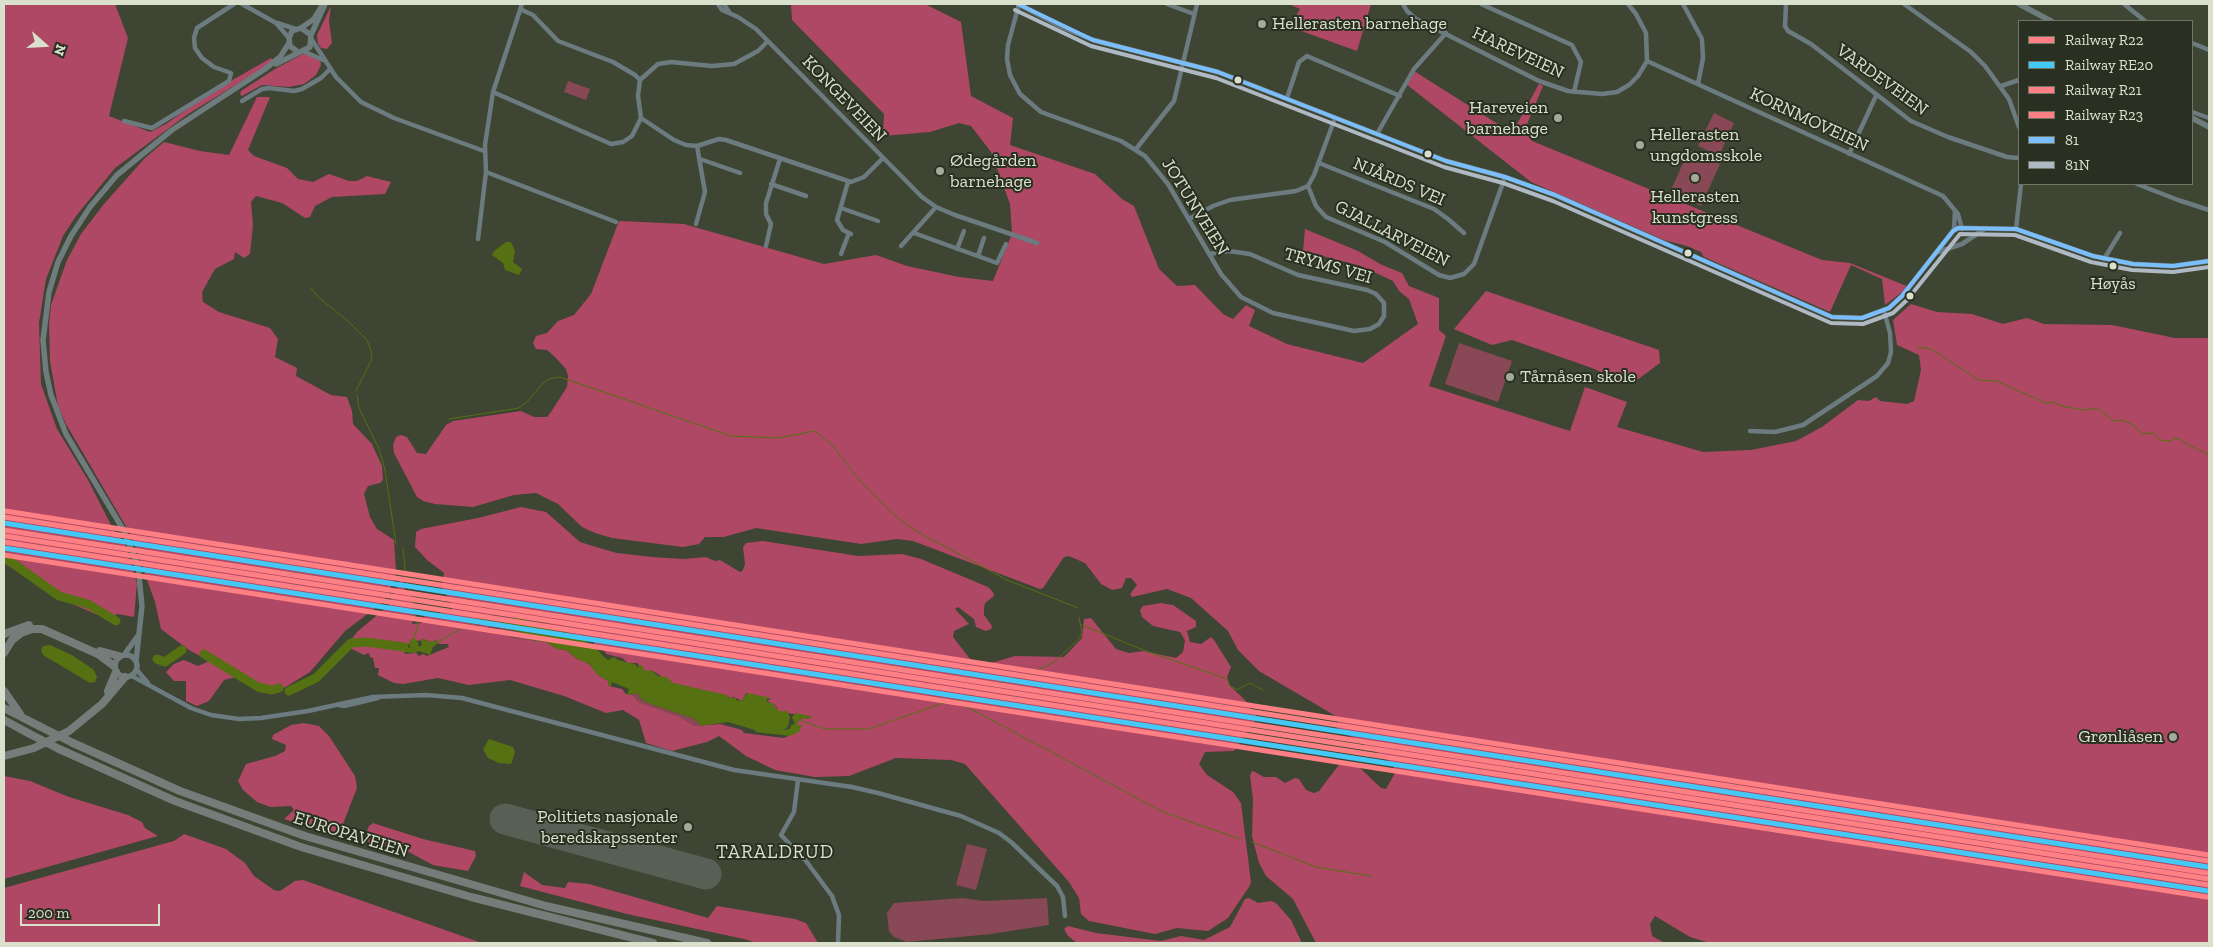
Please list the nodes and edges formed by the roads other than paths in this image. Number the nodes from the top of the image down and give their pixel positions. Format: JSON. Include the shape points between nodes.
{"nodes":[{"id":1,"x":234,"y":4,"type":"edge"},
{"id":2,"x":242,"y":4,"type":"edge"},
{"id":3,"x":324,"y":4,"type":"edge"},
{"id":4,"x":522,"y":4,"type":"edge"},
{"id":5,"x":718,"y":4,"type":"edge"},
{"id":6,"x":724,"y":4,"type":"edge"},
{"id":7,"x":1019,"y":4,"type":"edge"},
{"id":8,"x":1167,"y":4,"type":"edge"},
{"id":9,"x":1197,"y":4,"type":"edge"},
{"id":10,"x":1403,"y":4,"type":"edge"},
{"id":11,"x":1480,"y":4,"type":"edge"},
{"id":12,"x":1628,"y":4,"type":"edge"},
{"id":13,"x":1683,"y":4,"type":"edge"},
{"id":14,"x":1786,"y":4,"type":"edge"},
{"id":15,"x":1904,"y":4,"type":"edge"},
{"id":16,"x":2019,"y":4,"type":"edge"},
{"id":17,"x":2124,"y":4,"type":"edge"},
{"id":18,"x":520,"y":9,"type":"junction"},
{"id":19,"x":729,"y":12,"type":"junction"},
{"id":20,"x":1194,"y":14,"type":"junction"},
{"id":21,"x":2049,"y":20,"type":"edge"},
{"id":22,"x":2144,"y":20,"type":"edge"},
{"id":23,"x":276,"y":23,"type":"junction"},
{"id":24,"x":299,"y":28,"type":"junction"},
{"id":25,"x":1446,"y":33,"type":"junction"},
{"id":26,"x":312,"y":38,"type":"junction"},
{"id":27,"x":289,"y":41,"type":"junction"},
{"id":28,"x":768,"y":41,"type":"junction"},
{"id":29,"x":2193,"y":43,"type":"edge"},
{"id":30,"x":2209,"y":50,"type":"edge"},
{"id":31,"x":301,"y":52,"type":"junction"},
{"id":32,"x":323,"y":60,"type":"junction"},
{"id":33,"x":1647,"y":61,"type":"junction"},
{"id":34,"x":1184,"y":62,"type":"junction"},
{"id":35,"x":265,"y":69,"type":"junction"},
{"id":36,"x":330,"y":69,"type":"junction"},
{"id":37,"x":640,"y":80,"type":"junction"},
{"id":38,"x":2018,"y":80,"type":"edge"},
{"id":39,"x":1698,"y":84,"type":"junction"},
{"id":40,"x":2001,"y":86,"type":"junction"},
{"id":41,"x":493,"y":92,"type":"junction"},
{"id":42,"x":1574,"y":92,"type":"junction"},
{"id":43,"x":1400,"y":96,"type":"junction"},
{"id":44,"x":1876,"y":96,"type":"junction"},
{"id":45,"x":1286,"y":98,"type":"junction"},
{"id":46,"x":242,"y":101,"type":"dead end"},
{"id":47,"x":2193,"y":112,"type":"edge"},
{"id":48,"x":641,"y":118,"type":"junction"},
{"id":49,"x":1335,"y":118,"type":"junction"},
{"id":50,"x":2209,"y":118,"type":"edge"},
{"id":51,"x":2193,"y":119,"type":"edge"},
{"id":52,"x":124,"y":121,"type":"dead end"},
{"id":53,"x":2018,"y":124,"type":"edge"},
{"id":54,"x":2209,"y":127,"type":"edge"},
{"id":55,"x":1377,"y":134,"type":"junction"},
{"id":56,"x":697,"y":146,"type":"junction"},
{"id":57,"x":1136,"y":149,"type":"junction"},
{"id":58,"x":484,"y":151,"type":"junction"},
{"id":59,"x":1850,"y":154,"type":"junction"},
{"id":60,"x":2018,"y":158,"type":"edge"},
{"id":61,"x":700,"y":159,"type":"junction"},
{"id":62,"x":780,"y":159,"type":"junction"},
{"id":63,"x":882,"y":159,"type":"junction"},
{"id":64,"x":1319,"y":163,"type":"junction"},
{"id":65,"x":486,"y":172,"type":"junction"},
{"id":66,"x":740,"y":173,"type":"dead end"},
{"id":67,"x":1505,"y":177,"type":"junction"},
{"id":68,"x":848,"y":182,"type":"junction"},
{"id":69,"x":771,"y":184,"type":"junction"},
{"id":70,"x":2021,"y":185,"type":"edge"},
{"id":71,"x":2140,"y":185,"type":"edge"},
{"id":72,"x":1308,"y":186,"type":"junction"},
{"id":73,"x":806,"y":196,"type":"dead end"},
{"id":74,"x":936,"y":207,"type":"junction"},
{"id":75,"x":841,"y":208,"type":"junction"},
{"id":76,"x":1955,"y":210,"type":"junction"},
{"id":77,"x":2209,"y":210,"type":"edge"},
{"id":78,"x":1189,"y":219,"type":"junction"},
{"id":79,"x":878,"y":221,"type":"dead end"},
{"id":80,"x":616,"y":222,"type":"dead end"},
{"id":81,"x":771,"y":223,"type":"junction"},
{"id":82,"x":778,"y":223,"type":"dead end"},
{"id":83,"x":696,"y":224,"type":"dead end"},
{"id":84,"x":1963,"y":229,"type":"junction"},
{"id":85,"x":1984,"y":229,"type":"junction"},
{"id":86,"x":2016,"y":229,"type":"junction"},
{"id":87,"x":964,"y":230,"type":"dead end"},
{"id":88,"x":1953,"y":232,"type":"junction"},
{"id":89,"x":1464,"y":233,"type":"dead end"},
{"id":90,"x":2120,"y":233,"type":"dead end"},
{"id":91,"x":914,"y":234,"type":"junction"},
{"id":92,"x":984,"y":238,"type":"dead end"},
{"id":93,"x":478,"y":239,"type":"dead end"},
{"id":94,"x":1967,"y":239,"type":"junction"},
{"id":95,"x":1037,"y":243,"type":"dead end"},
{"id":96,"x":1006,"y":244,"type":"dead end"},
{"id":97,"x":1957,"y":244,"type":"junction"},
{"id":98,"x":766,"y":246,"type":"dead end"},
{"id":99,"x":901,"y":246,"type":"dead end"},
{"id":100,"x":957,"y":249,"type":"junction"},
{"id":101,"x":1937,"y":252,"type":"junction"},
{"id":102,"x":841,"y":254,"type":"dead end"},
{"id":103,"x":1209,"y":254,"type":"junction"},
{"id":104,"x":978,"y":256,"type":"junction"},
{"id":105,"x":2104,"y":259,"type":"junction"},
{"id":106,"x":2209,"y":261,"type":"edge"},
{"id":107,"x":1884,"y":311,"type":"junction"},
{"id":108,"x":1379,"y":324,"type":"joint"},
{"id":109,"x":1750,"y":431,"type":"dead end"},
{"id":110,"x":4,"y":634,"type":"edge"},
{"id":111,"x":138,"y":635,"type":"junction"},
{"id":112,"x":4,"y":653,"type":"edge"},
{"id":113,"x":122,"y":656,"type":"junction"},
{"id":114,"x":136,"y":661,"type":"junction"},
{"id":115,"x":115,"y":669,"type":"junction"},
{"id":116,"x":136,"y":670,"type":"junction"},
{"id":117,"x":129,"y":677,"type":"junction"},
{"id":118,"x":148,"y":684,"type":"junction"},
{"id":119,"x":4,"y":691,"type":"edge"},
{"id":120,"x":4,"y":708,"type":"edge"},
{"id":121,"x":23,"y":718,"type":"junction"},
{"id":122,"x":4,"y":720,"type":"edge"},
{"id":123,"x":4,"y":755,"type":"edge"},
{"id":124,"x":798,"y":780,"type":"junction"},
{"id":125,"x":1065,"y":916,"type":"dead end"},
{"id":126,"x":653,"y":943,"type":"edge"},
{"id":127,"x":707,"y":943,"type":"edge"},
{"id":128,"x":838,"y":943,"type":"edge"}],
"edges":[{"from":1,"to":52,"type":"street","via":[[198,28],[194,38],[195,48],[202,58],[231,73],[229,81],[152,128]]},
{"from":2,"to":23,"type":"street"},
{"from":3,"to":24,"type":"main road","via":[[314,19]]},
{"from":3,"to":26,"type":"main road"},
{"from":4,"to":18,"type":"street"},
{"from":5,"to":19,"type":"street","name":"KONGEVEIEN"},
{"from":6,"to":19,"type":"street","name":"KONGEVEIEN"},
{"from":7,"to":34,"type":"street","via":[[1093,40]]},
{"from":7,"to":57,"type":"street","name":"JOTUNVEIEN","via":[[1006,58],[1020,94],[1041,112]]},
{"from":8,"to":20,"type":"street"},
{"from":9,"to":20,"type":"street"},
{"from":10,"to":25,"type":"street","name":"HAREVEIEN","via":[[1411,16]]},
{"from":11,"to":42,"type":"street","via":[[1572,46],[1581,62]]},
{"from":12,"to":33,"type":"street","via":[[1646,33]]},
{"from":13,"to":39,"type":"street","via":[[1702,39],[1703,58]]},
{"from":14,"to":44,"type":"street","name":"VARDEVEIEN","via":[[1785,26],[1788,31],[1811,44]]},
{"from":15,"to":40,"type":"street","via":[[1971,52]]},
{"from":16,"to":21,"type":"main road"},
{"from":17,"to":22,"type":"street"},
{"from":18,"to":37,"type":"street","via":[[533,15],[558,41],[626,67]]},
{"from":18,"to":41,"type":"street"},
{"from":19,"to":28,"type":"street","name":"KONGEVEIEN"},
{"from":20,"to":34,"type":"street"},
{"from":23,"to":24,"type":"street"},
{"from":23,"to":27,"type":"street"},
{"from":24,"to":26,"type":"main road"},
{"from":24,"to":27,"type":"main road"},
{"from":25,"to":42,"type":"street","name":"HAREVEIEN","via":[[1539,81]]},
{"from":25,"to":43,"type":"street","via":[[1414,69]]},
{"from":26,"to":31,"type":"main road","via":[[310,47]]},
{"from":26,"to":32,"type":"street"},
{"from":27,"to":31,"type":"main road","via":[[292,49]]},
{"from":27,"to":35,"type":"main road","via":[[280,57]]},
{"from":28,"to":37,"type":"street","via":[[758,52],[734,64],[658,64]]},
{"from":28,"to":63,"type":"street","name":"KONGEVEIEN"},
{"from":29,"to":30,"type":"street"},
{"from":31,"to":32,"type":"street"},
{"from":31,"to":35,"type":"main road"},
{"from":32,"to":36,"type":"street"},
{"from":33,"to":39,"type":"street","name":"KORNMOVEIEN"},
{"from":33,"to":42,"type":"street","name":"HAREVEIEN","via":[[1635,80],[1617,92]]},
{"from":34,"to":45,"type":"street"},
{"from":34,"to":57,"type":"street","via":[[1174,101]]},
{"from":35,"to":111,"type":"main road","via":[[167,134],[117,175],[71,236],[56,267],[49,292],[44,340],[49,388],[70,442],[132,548],[141,593]]},
{"from":36,"to":46,"type":"street","via":[[302,90],[262,89]]},
{"from":36,"to":58,"type":"street","via":[[361,102],[379,112]]},
{"from":37,"to":48,"type":"street"},
{"from":38,"to":40,"type":"street"},
{"from":39,"to":59,"type":"street","name":"KORNMOVEIEN"},
{"from":40,"to":53,"type":"street","via":[[2013,106]]},
{"from":41,"to":48,"type":"street","via":[[611,144],[632,136]]},
{"from":41,"to":58,"type":"street"},
{"from":43,"to":45,"type":"street","via":[[1307,56],[1300,60]]},
{"from":43,"to":55,"type":"street"},
{"from":44,"to":59,"type":"street"},
{"from":44,"to":60,"type":"street","name":"VARDEVEIEN","via":[[1923,128]]},
{"from":45,"to":49,"type":"street"},
{"from":47,"to":50,"type":"street"},
{"from":48,"to":56,"type":"street","via":[[674,140]]},
{"from":49,"to":55,"type":"street"},
{"from":49,"to":64,"type":"street"},
{"from":51,"to":54,"type":"main road"},
{"from":55,"to":67,"type":"street","via":[[1459,166]]},
{"from":56,"to":61,"type":"street"},
{"from":56,"to":62,"type":"street","via":[[719,139]]},
{"from":57,"to":78,"type":"street","name":"JOTUNVEIEN","via":[[1162,174]]},
{"from":58,"to":65,"type":"street"},
{"from":59,"to":76,"type":"street","name":"KORNMOVEIEN","via":[[1941,194]]},
{"from":61,"to":66,"type":"street"},
{"from":61,"to":83,"type":"street","via":[[705,192]]},
{"from":62,"to":68,"type":"street"},
{"from":62,"to":69,"type":"street"},
{"from":63,"to":68,"type":"street","via":[[864,177]]},
{"from":63,"to":74,"type":"street","name":"KONGEVEIEN"},
{"from":64,"to":72,"type":"street"},
{"from":64,"to":89,"type":"street","name":"NJÅRDS VEI","via":[[1431,208]]},
{"from":65,"to":80,"type":"street"},
{"from":65,"to":93,"type":"street"},
{"from":67,"to":72,"type":"street","name":"GJALLARVEIEN","via":[[1474,264],[1464,274],[1450,278],[1385,242],[1326,217],[1316,206]]},
{"from":67,"to":107,"type":"street","via":[[1562,198],[1828,315],[1853,319]]},
{"from":68,"to":75,"type":"street"},
{"from":69,"to":73,"type":"street"},
{"from":69,"to":81,"type":"street","via":[[765,208]]},
{"from":70,"to":86,"type":"street"},
{"from":71,"to":77,"type":"street"},
{"from":72,"to":78,"type":"street","via":[[1292,192],[1237,198]]},
{"from":74,"to":91,"type":"street"},
{"from":74,"to":95,"type":"street","name":"KONGEVEIEN"},
{"from":75,"to":79,"type":"street"},
{"from":75,"to":102,"type":"street","via":[[838,222],[850,234]]},
{"from":76,"to":84,"type":"street","name":"KORNMOVEIEN"},
{"from":76,"to":88,"type":"street"},
{"from":78,"to":103,"type":"street","name":"JOTUNVEIEN"},
{"from":81,"to":82,"type":"street"},
{"from":81,"to":98,"type":"street"},
{"from":84,"to":85,"type":"street"},
{"from":84,"to":88,"type":"street"},
{"from":84,"to":94,"type":"street"},
{"from":85,"to":86,"type":"street"},
{"from":85,"to":94,"type":"street"},
{"from":86,"to":105,"type":"street"},
{"from":87,"to":100,"type":"street"},
{"from":88,"to":97,"type":"street","via":[[1952,240]]},
{"from":88,"to":101,"type":"street"},
{"from":90,"to":105,"type":"street"},
{"from":91,"to":99,"type":"street"},
{"from":91,"to":100,"type":"street"},
{"from":92,"to":104,"type":"street"},
{"from":94,"to":97,"type":"street"},
{"from":96,"to":104,"type":"street","via":[[997,263]]},
{"from":97,"to":101,"type":"street"},
{"from":100,"to":104,"type":"street"},
{"from":101,"to":107,"type":"street","via":[[1902,296]]},
{"from":103,"to":108,"type":"street","name":"JOTUNVEIEN","via":[[1231,287],[1260,309],[1354,331],[1365,331]]},
{"from":103,"to":108,"type":"street","name":"TRYMS VEI","via":[[1245,253],[1298,275],[1367,290],[1376,294],[1385,306]]},
{"from":105,"to":106,"type":"street","via":[[2161,266]]},
{"from":107,"to":109,"type":"street","via":[[1890,334],[1890,352],[1888,363],[1878,376],[1804,425],[1775,432]]},
{"from":110,"to":113,"type":"highway","via":[[25,626],[43,625],[105,653]]},
{"from":111,"to":113,"type":"main road"},
{"from":111,"to":114,"type":"main road"},
{"from":112,"to":115,"type":"highway","via":[[21,633],[42,629],[98,654]]},
{"from":113,"to":114,"type":"main road","via":[[131,656]]},
{"from":113,"to":115,"type":"main road"},
{"from":114,"to":116,"type":"main road"},
{"from":115,"to":117,"type":"main road"},
{"from":115,"to":123,"type":"highway","via":[[111,685],[100,701],[75,723],[45,741]]},
{"from":116,"to":117,"type":"main road"},
{"from":116,"to":118,"type":"street"},
{"from":117,"to":118,"type":"street"},
{"from":117,"to":123,"type":"highway","via":[[69,731],[34,748]]},
{"from":118,"to":124,"type":"street","via":[[183,705],[225,717],[261,718],[380,698],[426,695],[462,698],[717,766]]},
{"from":119,"to":121,"type":"highway"},
{"from":120,"to":121,"type":"highway","name":"EUROPAVEIEN"},
{"from":121,"to":127,"type":"highway","name":"EUROPAVEIEN","bridge":true,"via":[[180,791],[305,836],[528,901]]},
{"from":122,"to":126,"type":"highway","name":"EUROPAVEIEN","bridge":true,"via":[[59,749],[175,801],[301,847],[471,897]]},
{"from":124,"to":125,"type":"street","via":[[878,793],[961,816],[991,829],[1011,842],[1057,886]]},
{"from":124,"to":128,"type":"street","via":[[794,812],[781,835],[806,861],[832,896],[840,922]]}]}
